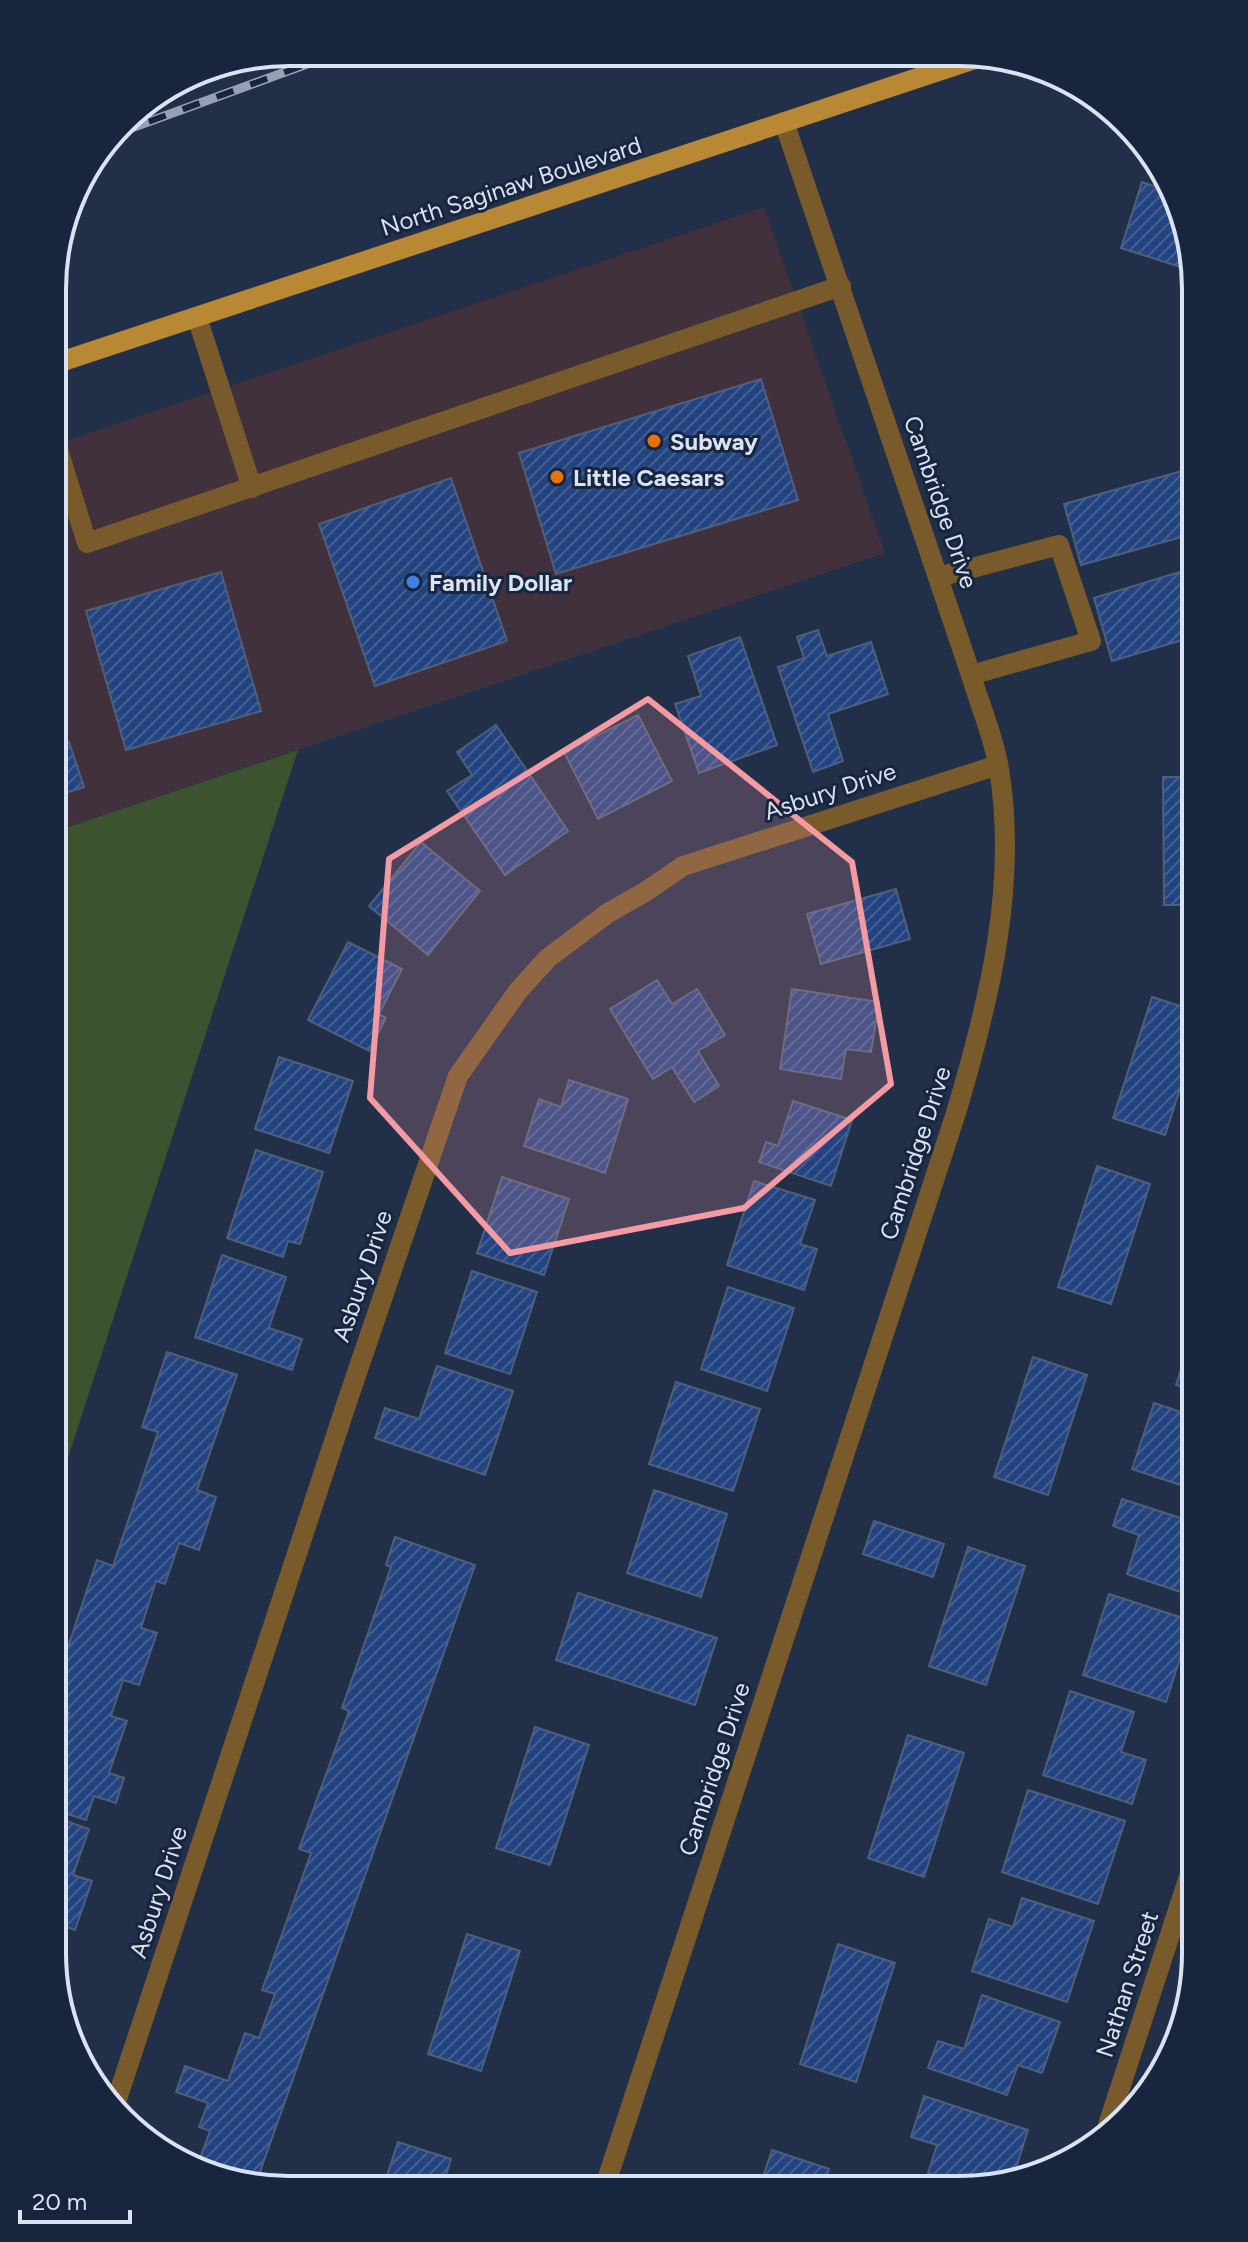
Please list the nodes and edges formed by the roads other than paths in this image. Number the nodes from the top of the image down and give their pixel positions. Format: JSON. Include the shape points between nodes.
{"nodes":[{"id":1,"x":954,"y":66,"type":"edge"},
{"id":2,"x":784,"y":122,"type":"junction"},
{"id":3,"x":841,"y":286,"type":"junction"},
{"id":4,"x":197,"y":317,"type":"junction"},
{"id":5,"x":66,"y":360,"type":"edge"},
{"id":6,"x":66,"y":476,"type":"edge"},
{"id":7,"x":252,"y":488,"type":"junction"},
{"id":8,"x":938,"y":577,"type":"junction"},
{"id":9,"x":971,"y":675,"type":"junction"},
{"id":10,"x":998,"y":765,"type":"junction"},
{"id":11,"x":1182,"y":1898,"type":"edge"},
{"id":12,"x":118,"y":2096,"type":"edge"},
{"id":13,"x":1111,"y":2116,"type":"edge"},
{"id":14,"x":608,"y":2176,"type":"edge"}],
"edges":[{"from":1,"to":2,"type":"main road","name":"North Saginaw Boulevard"},
{"from":2,"to":3,"type":"street","name":"Cambridge Drive"},
{"from":2,"to":4,"type":"main road","name":"North Saginaw Boulevard"},
{"from":3,"to":7,"type":"street"},
{"from":3,"to":8,"type":"street","name":"Cambridge Drive"},
{"from":4,"to":5,"type":"main road","name":"North Saginaw Boulevard"},
{"from":4,"to":7,"type":"street"},
{"from":6,"to":7,"type":"street","via":[[87,543]]},
{"from":8,"to":9,"type":"street","name":"Cambridge Drive"},
{"from":8,"to":9,"type":"street","via":[[1059,545],[1091,641]]},
{"from":9,"to":10,"type":"street","name":"Cambridge Drive"},
{"from":10,"to":12,"type":"street","name":"Asbury Drive","via":[[683,866],[548,958],[458,1076]]},
{"from":10,"to":14,"type":"street","name":"Cambridge Drive","via":[[1004,809],[1002,894],[976,1047]]},
{"from":11,"to":13,"type":"street","name":"Nathan Street"}]}
